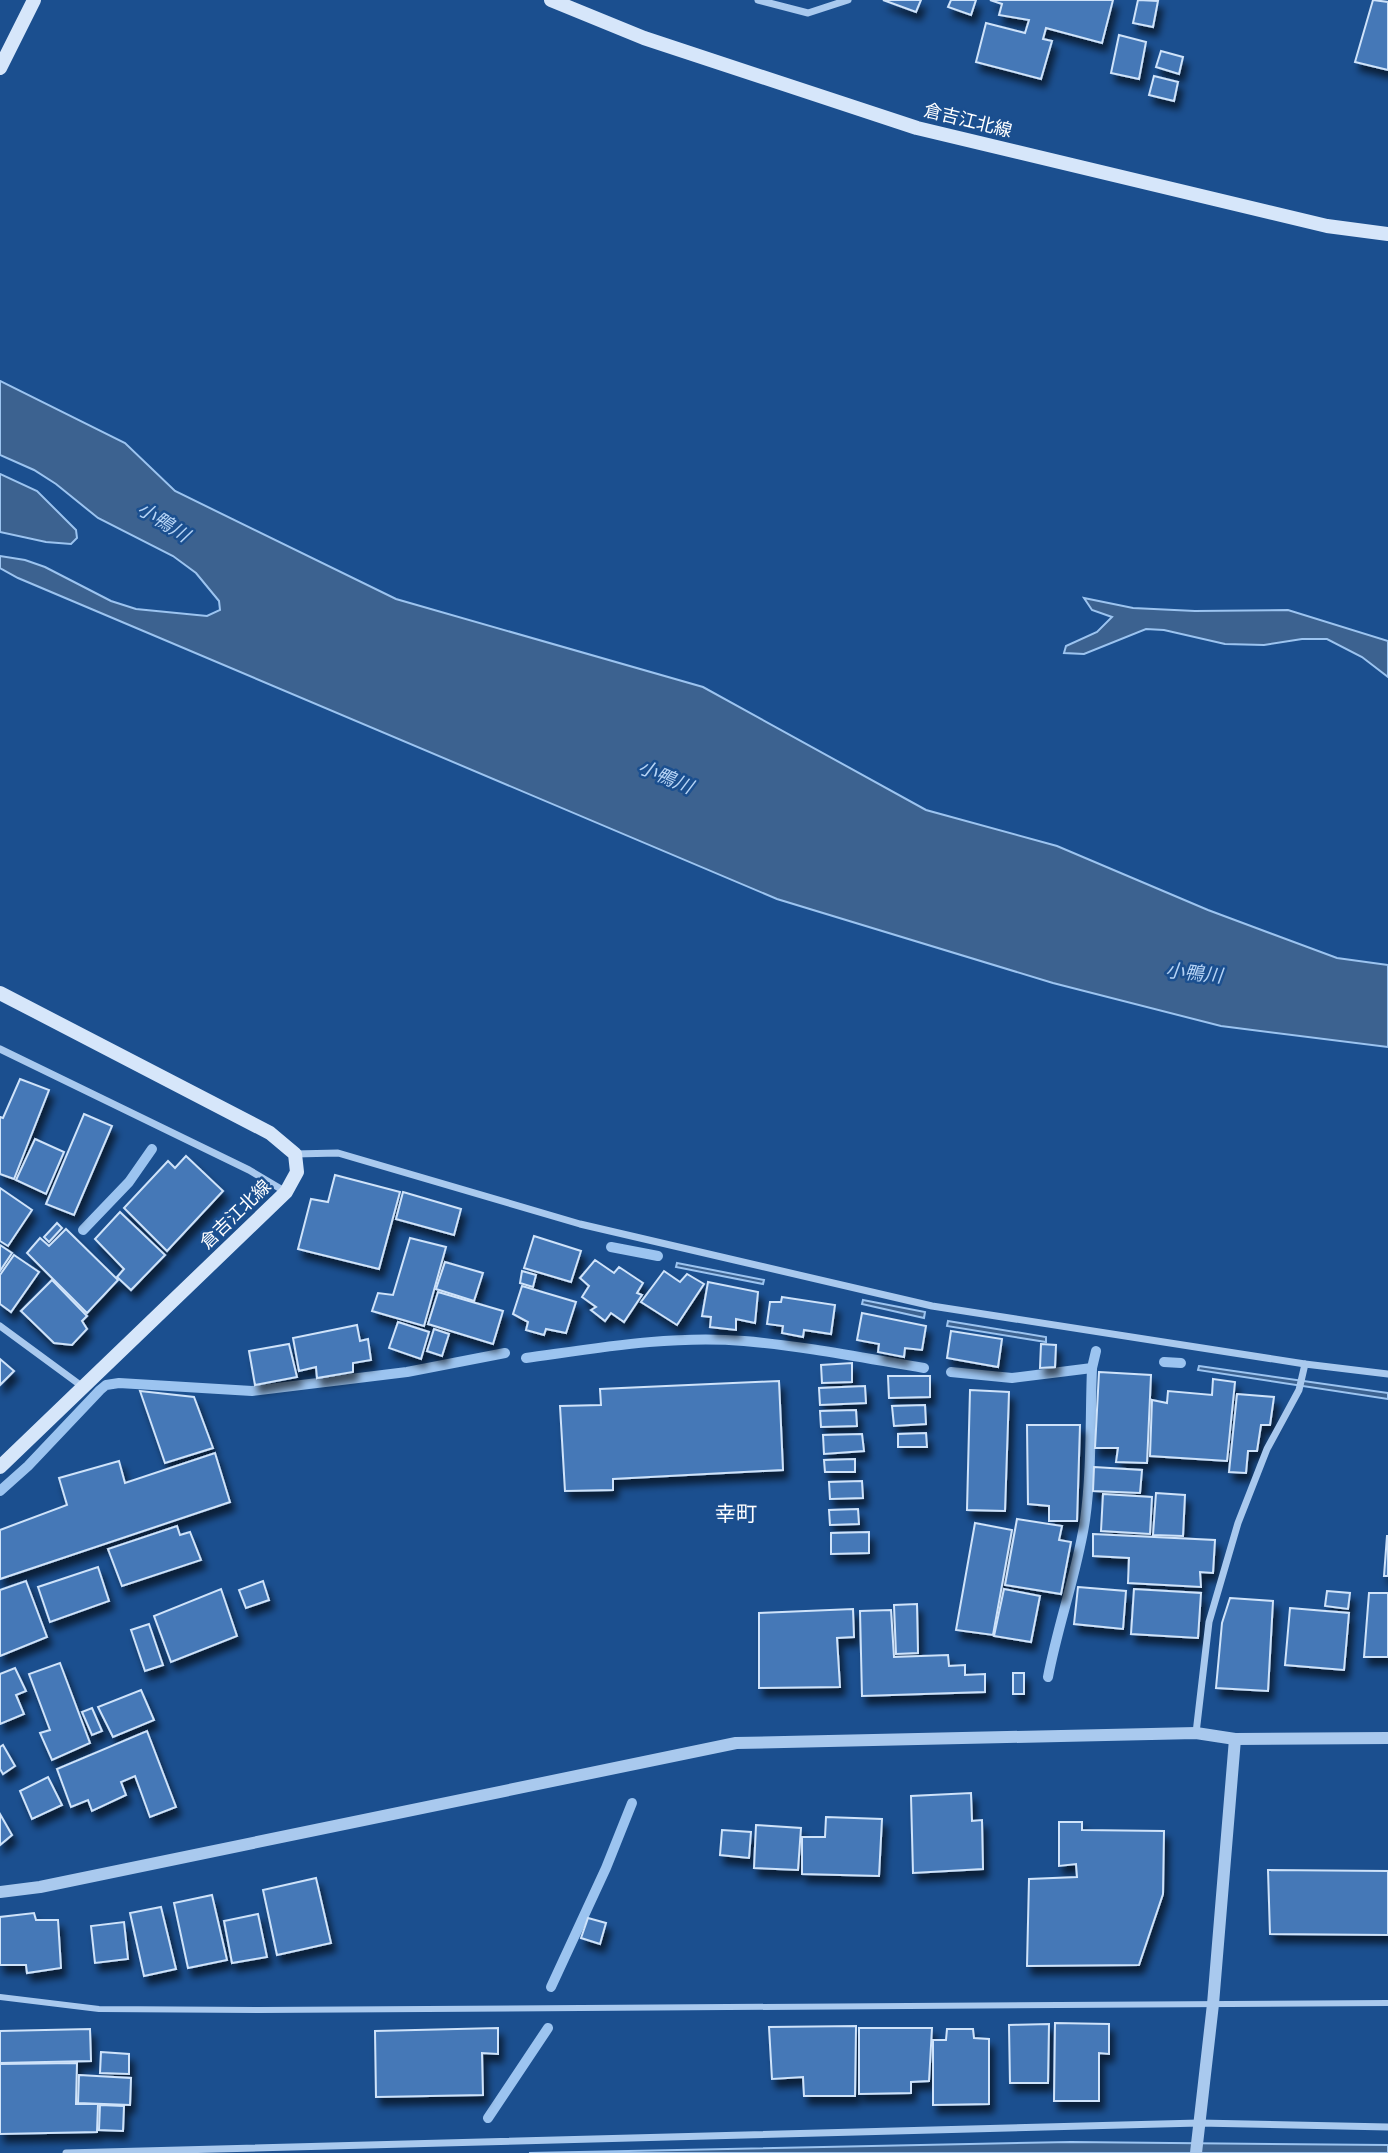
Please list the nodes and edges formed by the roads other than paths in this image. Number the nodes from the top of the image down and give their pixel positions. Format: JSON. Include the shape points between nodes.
{"nodes":[{"id":1,"x":34,"y":0,"type":"edge"},
{"id":2,"x":551,"y":0,"type":"edge"},
{"id":3,"x":758,"y":0,"type":"edge"},
{"id":4,"x":848,"y":0,"type":"edge"},
{"id":5,"x":0,"y":68,"type":"edge"},
{"id":6,"x":1388,"y":234,"type":"edge"},
{"id":7,"x":0,"y":993,"type":"edge"},
{"id":8,"x":0,"y":1049,"type":"edge"},
{"id":9,"x":295,"y":1154,"type":"junction"},
{"id":10,"x":286,"y":1192,"type":"junction"},
{"id":11,"x":0,"y":1326,"type":"edge"},
{"id":12,"x":1305,"y":1364,"type":"junction"},
{"id":13,"x":1388,"y":1374,"type":"edge"},
{"id":14,"x":83,"y":1387,"type":"junction"},
{"id":15,"x":0,"y":1467,"type":"edge"},
{"id":16,"x":1196,"y":1733,"type":"junction"},
{"id":17,"x":1388,"y":1738,"type":"edge"},
{"id":18,"x":1235,"y":1739,"type":"junction"},
{"id":19,"x":0,"y":1892,"type":"edge"},
{"id":20,"x":0,"y":1997,"type":"edge"},
{"id":21,"x":1388,"y":2003,"type":"edge"},
{"id":22,"x":1213,"y":2004,"type":"junction"},
{"id":23,"x":1199,"y":2123,"type":"junction"},
{"id":24,"x":1388,"y":2127,"type":"edge"},
{"id":25,"x":66,"y":2153,"type":"edge"},
{"id":26,"x":1196,"y":2153,"type":"edge"}],
"edges":[{"from":1,"to":5,"type":"main road"},
{"from":2,"to":6,"type":"main road","name":"倉吉江北線","via":[[644,38],[917,128],[1327,226]]},
{"from":3,"to":4,"type":"street","via":[[808,13]]},
{"from":7,"to":9,"type":"main road","via":[[270,1133]]},
{"from":8,"to":10,"type":"street"},
{"from":9,"to":10,"type":"main road","name":"倉吉江北線","via":[[297,1172]]},
{"from":9,"to":12,"type":"street","via":[[338,1153],[580,1224],[933,1306]]},
{"from":10,"to":14,"type":"main road","name":"倉吉江北線"},
{"from":11,"to":14,"type":"street"},
{"from":12,"to":13,"type":"street"},
{"from":12,"to":16,"type":"street","via":[[1299,1390],[1267,1449],[1238,1523],[1209,1622]]},
{"from":14,"to":15,"type":"main road","name":"倉吉江北線"},
{"from":16,"to":18,"type":"street"},
{"from":16,"to":19,"type":"street","via":[[736,1743]]},
{"from":17,"to":18,"type":"street"},
{"from":18,"to":22,"type":"street"},
{"from":20,"to":22,"type":"street","via":[[99,2009]]},
{"from":21,"to":22,"type":"street"},
{"from":22,"to":23,"type":"street"},
{"from":23,"to":24,"type":"street"},
{"from":23,"to":25,"type":"street"},
{"from":23,"to":26,"type":"street"}]}
